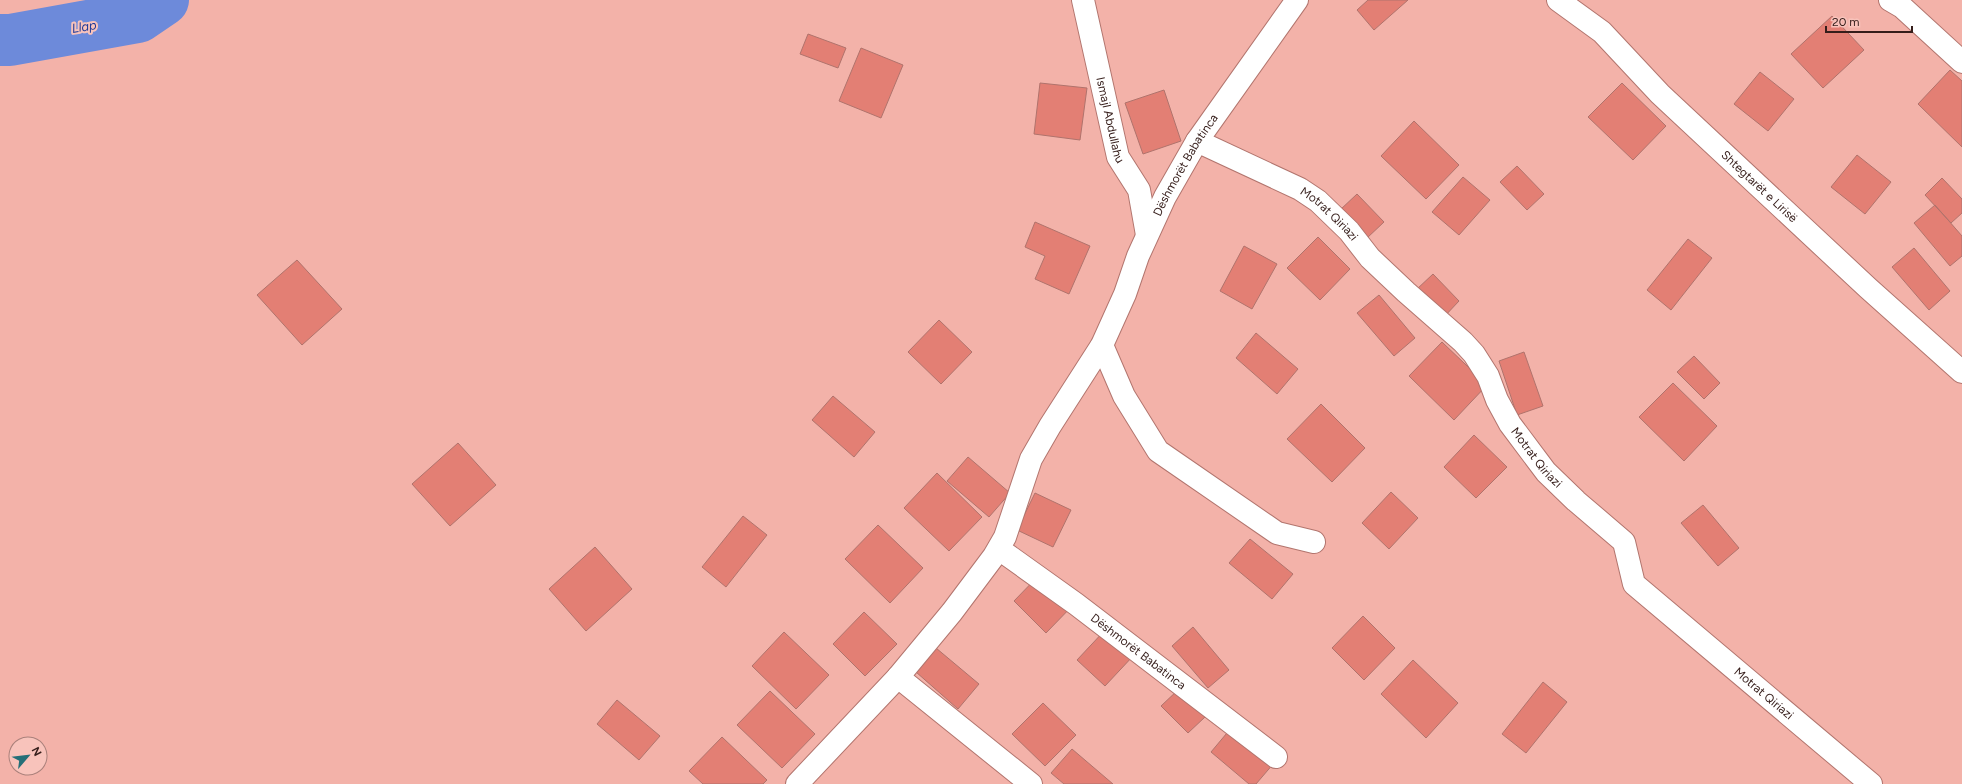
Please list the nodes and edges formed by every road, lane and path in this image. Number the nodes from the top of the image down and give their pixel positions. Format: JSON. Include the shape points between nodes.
{"nodes":[{"id":1,"x":1083,"y":0,"type":"edge"},
{"id":2,"x":1297,"y":0,"type":"edge"},
{"id":3,"x":1558,"y":0,"type":"edge"},
{"id":4,"x":1890,"y":0,"type":"edge"},
{"id":5,"x":1962,"y":62,"type":"edge"},
{"id":6,"x":1197,"y":141,"type":"junction"},
{"id":7,"x":1147,"y":235,"type":"junction"},
{"id":8,"x":1102,"y":345,"type":"junction"},
{"id":9,"x":1962,"y":372,"type":"edge"},
{"id":10,"x":1314,"y":542,"type":"dead end"},
{"id":11,"x":999,"y":549,"type":"junction"},
{"id":12,"x":898,"y":677,"type":"junction"},
{"id":13,"x":1276,"y":757,"type":"dead end"},
{"id":14,"x":797,"y":784,"type":"edge"},
{"id":15,"x":1031,"y":784,"type":"edge"},
{"id":16,"x":1871,"y":784,"type":"edge"}],
"edges":[{"from":1,"to":7,"type":"street","name":"Ismajl Abdullahu","via":[[1118,157],[1138,190]]},
{"from":2,"to":6,"type":"street","name":"Dëshmorët Babatinca"},
{"from":3,"to":9,"type":"street","name":"Shtegtarët e Lirisë","via":[[1602,32],[1660,94]]},
{"from":4,"to":5,"type":"street","via":[[1902,7]]},
{"from":6,"to":7,"type":"street","name":"Dëshmorët Babatinca"},
{"from":6,"to":16,"type":"street","name":"Motrat Qiriazi","via":[[1300,189],[1334,215],[1370,258],[1474,354],[1488,376],[1510,424],[1546,472],[1624,542],[1634,584]]},
{"from":7,"to":8,"type":"street","name":"Dëshmorët Babatinca"},
{"from":8,"to":10,"type":"street","via":[[1124,396],[1158,451],[1277,532]]},
{"from":8,"to":11,"type":"street","name":"Dëshmorët Babatinca","via":[[1031,459]]},
{"from":11,"to":12,"type":"street","name":"Dëshmorët Babatinca","via":[[952,612]]},
{"from":11,"to":13,"type":"street","name":"Dëshmorët Babatinca","via":[[1076,604]]},
{"from":12,"to":14,"type":"street","name":"Dëshmorët Babatinca"},
{"from":12,"to":15,"type":"street"}]}
